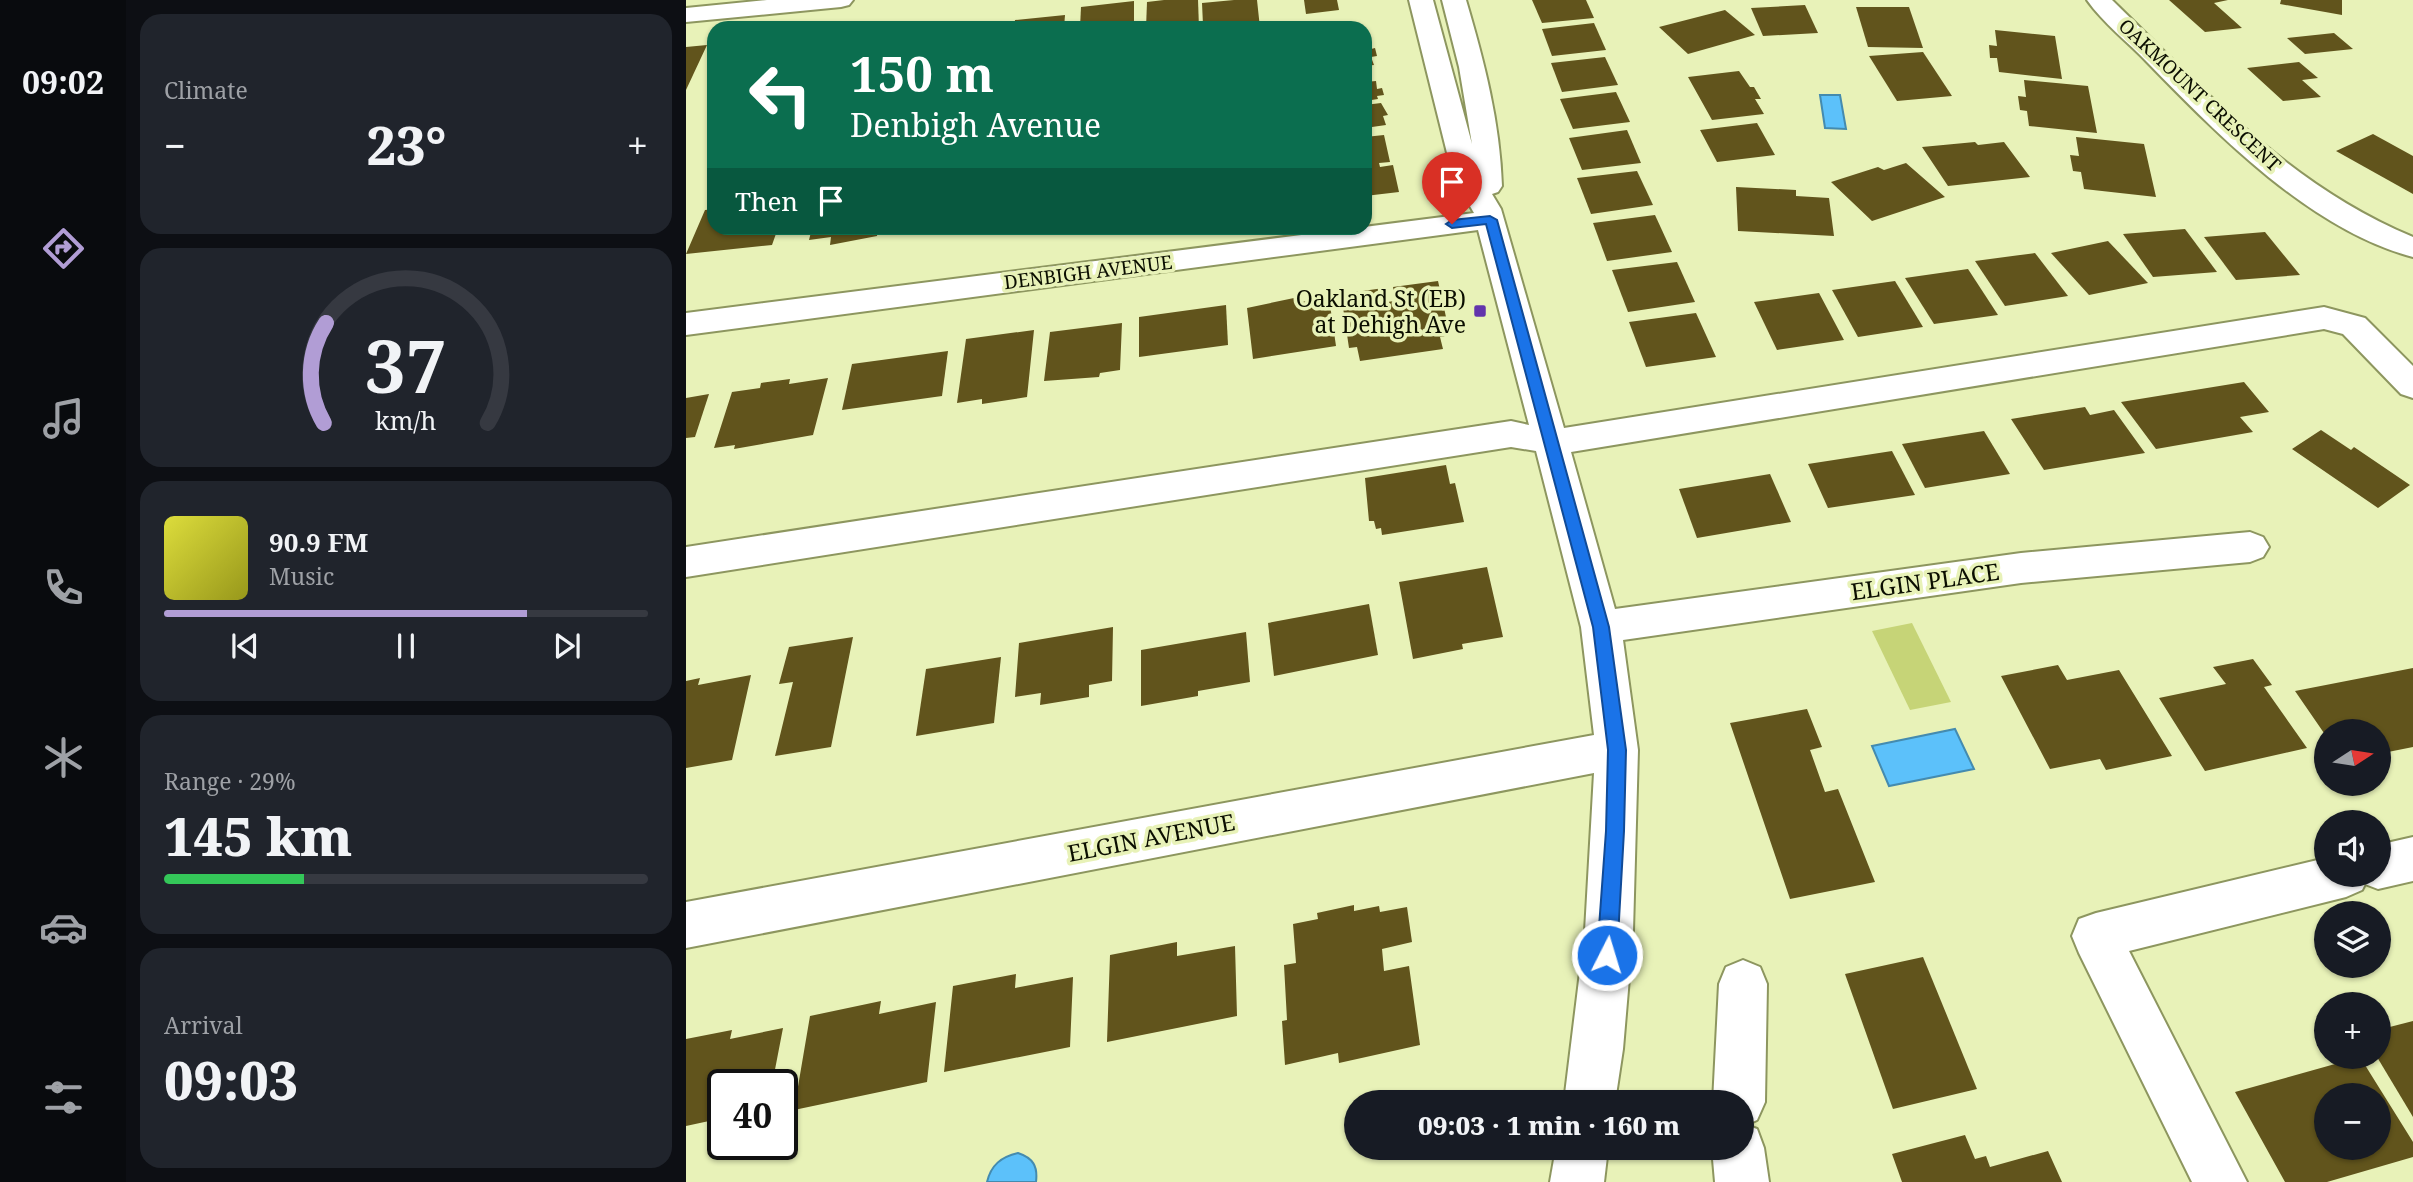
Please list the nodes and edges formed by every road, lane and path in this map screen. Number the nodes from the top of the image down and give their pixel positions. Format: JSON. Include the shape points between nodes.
{"nodes":[{"id":1,"x":841,"y":0,"type":"edge"},
{"id":2,"x":1421,"y":0,"type":"edge"},
{"id":3,"x":1454,"y":0,"type":"edge"},
{"id":4,"x":2099,"y":0,"type":"edge"},
{"id":5,"x":686,"y":15,"type":"edge"},
{"id":6,"x":1489,"y":214,"type":"junction"},
{"id":7,"x":1372,"y":230,"type":"edge"},
{"id":8,"x":1336,"y":235,"type":"edge"},
{"id":9,"x":2413,"y":248,"type":"edge"},
{"id":10,"x":686,"y":324,"type":"edge"},
{"id":11,"x":2413,"y":387,"type":"edge"},
{"id":12,"x":1553,"y":442,"type":"junction"},
{"id":13,"x":2250,"y":547,"type":"dead end"},
{"id":14,"x":686,"y":562,"type":"edge"},
{"id":15,"x":1601,"y":627,"type":"junction"},
{"id":16,"x":1617,"y":750,"type":"junction"},
{"id":17,"x":2413,"y":859,"type":"edge"},
{"id":18,"x":2391,"y":864,"type":"edge"},
{"id":19,"x":2314,"y":883,"type":"edge"},
{"id":20,"x":686,"y":925,"type":"edge"},
{"id":21,"x":1743,"y":984,"type":"dead end"},
{"id":22,"x":1592,"y":1090,"type":"edge"},
{"id":23,"x":1739,"y":1090,"type":"edge"},
{"id":24,"x":1580,"y":1160,"type":"edge"},
{"id":25,"x":1739,"y":1160,"type":"edge"},
{"id":26,"x":1577,"y":1182,"type":"edge"},
{"id":27,"x":1742,"y":1182,"type":"edge"},
{"id":28,"x":2220,"y":1182,"type":"edge"}],
"edges":[{"from":1,"to":5,"type":"street"},
{"from":2,"to":6,"type":"street","via":[[1467,177]]},
{"from":3,"to":6,"type":"street","via":[[1489,158]]},
{"from":4,"to":9,"type":"street","name":"OAKMOUNT CRESCENT","via":[[2251,148],[2293,182],[2344,215]]},
{"from":6,"to":7,"type":"street","name":"DENBIGH AVENUE"},
{"from":6,"to":12,"type":"street"},
{"from":8,"to":10,"type":"street","name":"DENBIGH AVENUE"},
{"from":11,"to":12,"type":"street","via":[[2354,326],[2324,318]]},
{"from":12,"to":14,"type":"street","via":[[1511,434]]},
{"from":12,"to":15,"type":"street"},
{"from":13,"to":15,"type":"street","name":"ELGIN PLACE","via":[[2021,568]]},
{"from":15,"to":16,"type":"street"},
{"from":16,"to":20,"type":"street","name":"ELGIN AVENUE"},
{"from":16,"to":22,"type":"street","via":[[1609,931]]},
{"from":17,"to":18,"type":"street"},
{"from":19,"to":28,"type":"street","via":[[2096,936]]},
{"from":21,"to":23,"type":"street"},
{"from":24,"to":26,"type":"street"},
{"from":25,"to":27,"type":"street"}]}
